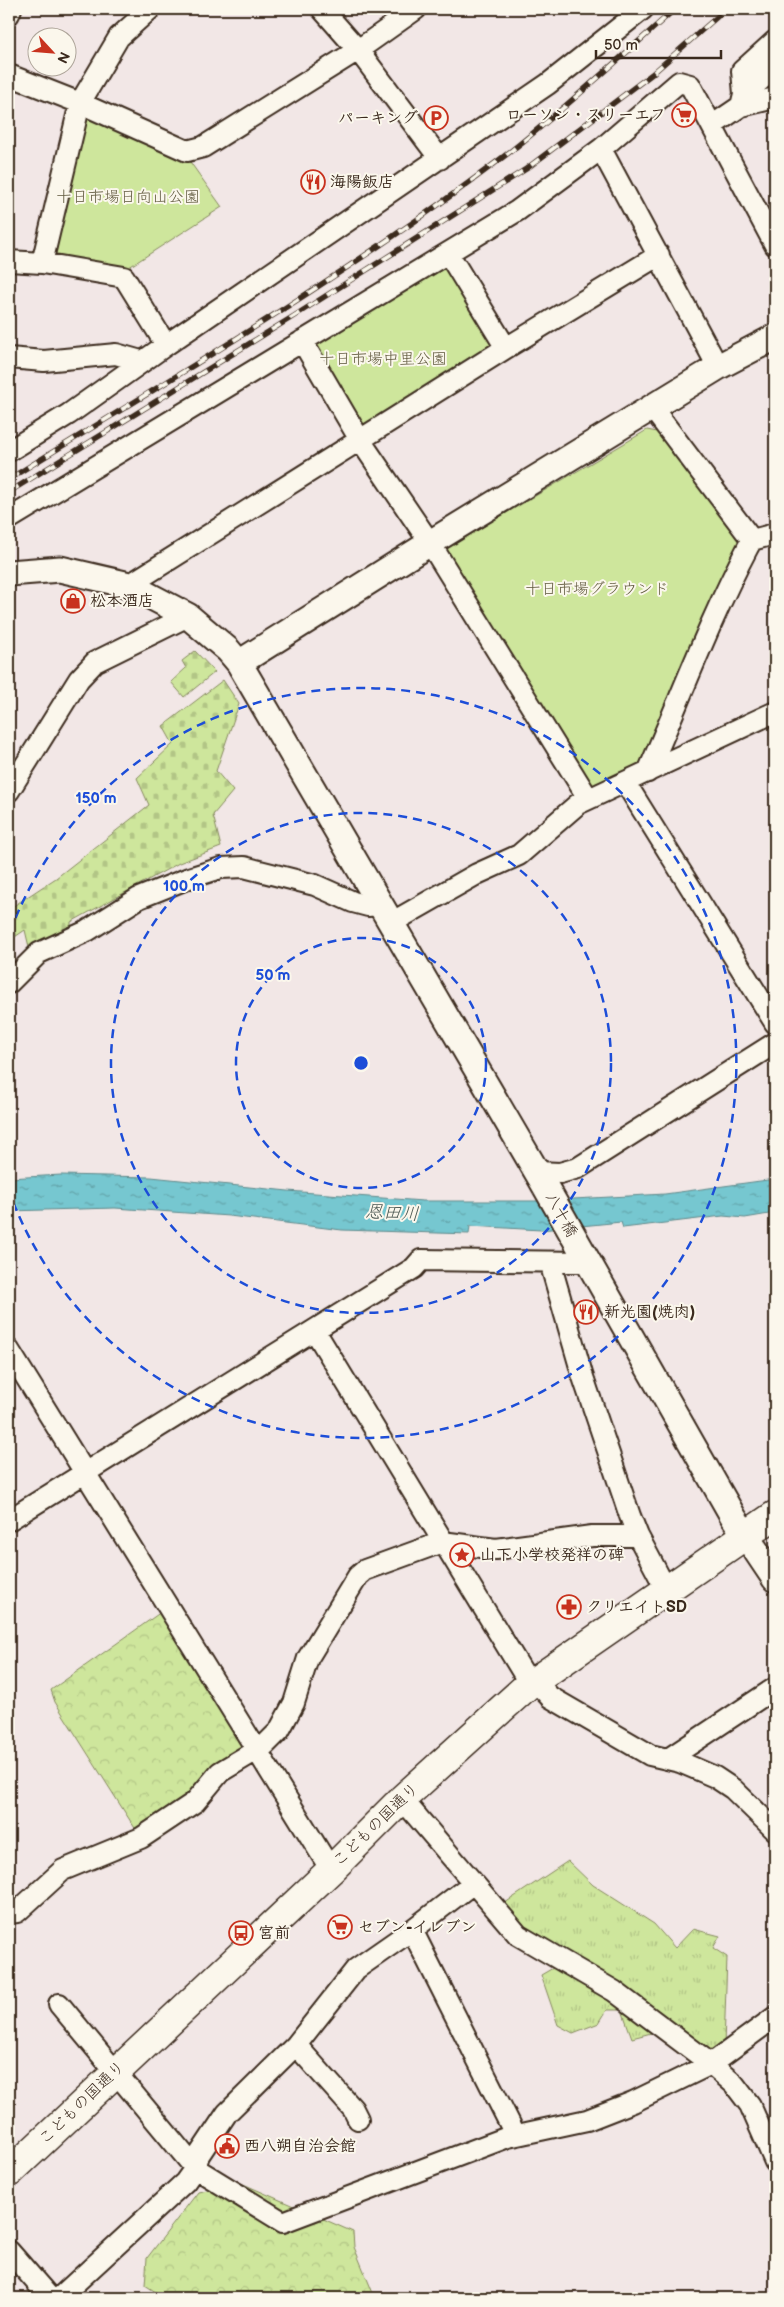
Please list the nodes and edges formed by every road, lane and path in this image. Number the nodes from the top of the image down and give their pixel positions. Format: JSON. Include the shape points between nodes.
{"nodes":[{"id":1,"x":11,"y":9,"type":"edge"},
{"id":2,"x":150,"y":9,"type":"edge"},
{"id":3,"x":322,"y":9,"type":"edge"},
{"id":4,"x":416,"y":9,"type":"edge"},
{"id":5,"x":643,"y":9,"type":"edge"},
{"id":6,"x":9,"y":14,"type":"edge"},
{"id":7,"x":775,"y":41,"type":"edge"},
{"id":8,"x":358,"y":50,"type":"junction"},
{"id":9,"x":775,"y":68,"type":"edge"},
{"id":10,"x":9,"y":75,"type":"edge"},
{"id":11,"x":775,"y":98,"type":"edge"},
{"id":12,"x":747,"y":101,"type":"junction"},
{"id":13,"x":80,"y":104,"type":"junction"},
{"id":14,"x":713,"y":125,"type":"junction"},
{"id":15,"x":601,"y":149,"type":"junction"},
{"id":16,"x":440,"y":159,"type":"junction"},
{"id":17,"x":775,"y":245,"type":"edge"},
{"id":18,"x":448,"y":253,"type":"junction"},
{"id":19,"x":659,"y":255,"type":"junction"},
{"id":20,"x":9,"y":261,"type":"edge"},
{"id":21,"x":42,"y":263,"type":"junction"},
{"id":22,"x":775,"y":337,"type":"edge"},
{"id":23,"x":302,"y":341,"type":"junction"},
{"id":24,"x":166,"y":345,"type":"junction"},
{"id":25,"x":506,"y":348,"type":"junction"},
{"id":26,"x":9,"y":358,"type":"edge"},
{"id":27,"x":141,"y":361,"type":"junction"},
{"id":28,"x":718,"y":367,"type":"junction"},
{"id":29,"x":653,"y":409,"type":"junction"},
{"id":30,"x":360,"y":440,"type":"junction"},
{"id":31,"x":9,"y":451,"type":"edge"},
{"id":32,"x":9,"y":519,"type":"edge"},
{"id":33,"x":768,"y":536,"type":"edge"},
{"id":34,"x":430,"y":543,"type":"junction"},
{"id":35,"x":9,"y":573,"type":"edge"},
{"id":36,"x":128,"y":585,"type":"junction"},
{"id":37,"x":188,"y":616,"type":"junction"},
{"id":38,"x":239,"y":663,"type":"junction"},
{"id":39,"x":775,"y":712,"type":"edge"},
{"id":40,"x":648,"y":772,"type":"junction"},
{"id":41,"x":625,"y":782,"type":"junction"},
{"id":42,"x":9,"y":791,"type":"edge"},
{"id":43,"x":588,"y":798,"type":"junction"},
{"id":44,"x":386,"y":914,"type":"junction"},
{"id":45,"x":9,"y":983,"type":"edge"},
{"id":46,"x":775,"y":1023,"type":"edge"},
{"id":47,"x":775,"y":1043,"type":"edge"},
{"id":48,"x":539,"y":1175,"type":"junction"},
{"id":49,"x":585,"y":1257,"type":"junction"},
{"id":50,"x":552,"y":1263,"type":"junction"},
{"id":51,"x":315,"y":1331,"type":"junction"},
{"id":52,"x":9,"y":1350,"type":"edge"},
{"id":53,"x":85,"y":1473,"type":"junction"},
{"id":54,"x":775,"y":1516,"type":"edge"},
{"id":55,"x":9,"y":1520,"type":"edge"},
{"id":56,"x":638,"y":1536,"type":"junction"},
{"id":57,"x":746,"y":1536,"type":"junction"},
{"id":58,"x":442,"y":1542,"type":"junction"},
{"id":59,"x":775,"y":1579,"type":"edge"},
{"id":60,"x":666,"y":1591,"type":"junction"},
{"id":61,"x":536,"y":1682,"type":"junction"},
{"id":62,"x":775,"y":1688,"type":"edge"},
{"id":63,"x":256,"y":1750,"type":"junction"},
{"id":64,"x":668,"y":1758,"type":"junction"},
{"id":65,"x":402,"y":1799,"type":"junction"},
{"id":66,"x":775,"y":1830,"type":"edge"},
{"id":67,"x":331,"y":1870,"type":"junction"},
{"id":68,"x":472,"y":1884,"type":"junction"},
{"id":69,"x":9,"y":1913,"type":"edge"},
{"id":70,"x":412,"y":1930,"type":"junction"},
{"id":71,"x":59,"y":2004,"type":"dead end"},
{"id":72,"x":775,"y":2018,"type":"edge"},
{"id":73,"x":296,"y":2045,"type":"junction"},
{"id":74,"x":710,"y":2064,"type":"junction"},
{"id":75,"x":116,"y":2071,"type":"junction"},
{"id":76,"x":358,"y":2119,"type":"dead end"},
{"id":77,"x":516,"y":2134,"type":"junction"},
{"id":78,"x":775,"y":2162,"type":"edge"},
{"id":79,"x":196,"y":2168,"type":"junction"},
{"id":80,"x":9,"y":2173,"type":"edge"},
{"id":81,"x":9,"y":2251,"type":"edge"},
{"id":82,"x":50,"y":2298,"type":"edge"},
{"id":83,"x":59,"y":2298,"type":"edge"}],
"edges":[{"from":1,"to":6,"type":"street"},
{"from":2,"to":13,"type":"street","via":[[119,37]]},
{"from":3,"to":8,"type":"street"},
{"from":4,"to":8,"type":"street"},
{"from":5,"to":16,"type":"street","via":[[548,84]]},
{"from":7,"to":12,"type":"street","via":[[742,72]]},
{"from":8,"to":13,"type":"street","via":[[203,147],[187,151]]},
{"from":8,"to":16,"type":"street"},
{"from":9,"to":12,"type":"street"},
{"from":10,"to":13,"type":"street"},
{"from":11,"to":12,"type":"street"},
{"from":12,"to":14,"type":"street"},
{"from":13,"to":21,"type":"street"},
{"from":14,"to":15,"type":"street","via":[[690,85],[679,82]]},
{"from":14,"to":17,"type":"street"},
{"from":15,"to":18,"type":"street","via":[[517,211]]},
{"from":15,"to":19,"type":"street"},
{"from":16,"to":24,"type":"street"},
{"from":18,"to":23,"type":"street"},
{"from":18,"to":25,"type":"street"},
{"from":19,"to":25,"type":"street"},
{"from":19,"to":28,"type":"street"},
{"from":20,"to":21,"type":"street"},
{"from":21,"to":24,"type":"street","via":[[124,277]]},
{"from":22,"to":28,"type":"street"},
{"from":23,"to":30,"type":"street"},
{"from":23,"to":32,"type":"street"},
{"from":24,"to":27,"type":"street"},
{"from":25,"to":30,"type":"street"},
{"from":26,"to":27,"type":"street","via":[[44,361],[116,354]]},
{"from":27,"to":31,"type":"street","via":[[69,414]]},
{"from":28,"to":29,"type":"street"},
{"from":29,"to":33,"type":"street"},
{"from":29,"to":34,"type":"street"},
{"from":30,"to":34,"type":"street"},
{"from":30,"to":36,"type":"street"},
{"from":33,"to":40,"type":"street","via":[[724,593]]},
{"from":34,"to":38,"type":"street"},
{"from":34,"to":43,"type":"street"},
{"from":35,"to":36,"type":"street","name":"八十橋","via":[[60,569]]},
{"from":36,"to":37,"type":"street","name":"八十橋"},
{"from":37,"to":38,"type":"street","name":"八十橋"},
{"from":37,"to":42,"type":"street","via":[[95,662],[75,686]]},
{"from":38,"to":44,"type":"street","name":"八十橋"},
{"from":39,"to":40,"type":"street"},
{"from":40,"to":41,"type":"street"},
{"from":41,"to":43,"type":"street"},
{"from":41,"to":46,"type":"street"},
{"from":43,"to":44,"type":"street","via":[[519,855]]},
{"from":44,"to":45,"type":"street","via":[[315,885],[244,867],[221,868],[139,898],[87,931],[39,953]]},
{"from":44,"to":48,"type":"street","name":"八十橋"},
{"from":47,"to":48,"type":"street","via":[[578,1168]]},
{"from":48,"to":49,"type":"street","name":"八十橋"},
{"from":49,"to":50,"type":"street"},
{"from":49,"to":57,"type":"street","name":"八十橋"},
{"from":50,"to":51,"type":"street","via":[[421,1260],[414,1268]]},
{"from":50,"to":56,"type":"street","via":[[552,1273],[582,1374]]},
{"from":51,"to":53,"type":"street"},
{"from":51,"to":58,"type":"street"},
{"from":52,"to":53,"type":"street"},
{"from":53,"to":55,"type":"street"},
{"from":53,"to":63,"type":"street"},
{"from":54,"to":57,"type":"main road","name":"こどもの国通り"},
{"from":56,"to":58,"type":"street","via":[[592,1536],[496,1549]]},
{"from":56,"to":60,"type":"street"},
{"from":57,"to":59,"type":"street","name":"八十橋"},
{"from":57,"to":60,"type":"main road","name":"こどもの国通り"},
{"from":58,"to":61,"type":"street","via":[[525,1676]]},
{"from":58,"to":63,"type":"street","via":[[360,1573],[308,1658],[288,1716],[279,1731]]},
{"from":60,"to":61,"type":"main road","name":"こどもの国通り"},
{"from":61,"to":64,"type":"street","via":[[550,1698],[650,1755]]},
{"from":61,"to":65,"type":"main road","name":"こどもの国通り"},
{"from":62,"to":64,"type":"street"},
{"from":63,"to":67,"type":"street"},
{"from":63,"to":69,"type":"street","via":[[220,1772],[195,1802],[157,1828],[141,1838],[63,1870],[17,1912]]},
{"from":64,"to":66,"type":"street","via":[[715,1777],[733,1789]]},
{"from":65,"to":67,"type":"main road","name":"こどもの国通り"},
{"from":65,"to":68,"type":"street"},
{"from":67,"to":75,"type":"main road","name":"こどもの国通り"},
{"from":68,"to":70,"type":"street"},
{"from":68,"to":74,"type":"street","via":[[518,1935],[614,1991]]},
{"from":70,"to":73,"type":"street","via":[[356,1969]]},
{"from":70,"to":77,"type":"street"},
{"from":71,"to":75,"type":"street"},
{"from":72,"to":74,"type":"street"},
{"from":73,"to":76,"type":"street","via":[[354,2109]]},
{"from":73,"to":79,"type":"street","via":[[227,2113],[199,2155]]},
{"from":74,"to":77,"type":"street","via":[[633,2102],[587,2120]]},
{"from":74,"to":78,"type":"street","via":[[734,2084],[750,2105]]},
{"from":75,"to":79,"type":"street"},
{"from":75,"to":80,"type":"main road","name":"こどもの国通り"},
{"from":77,"to":79,"type":"street","via":[[283,2222]]},
{"from":79,"to":83,"type":"street","via":[[185,2182]]},
{"from":81,"to":82,"type":"street"}]}
